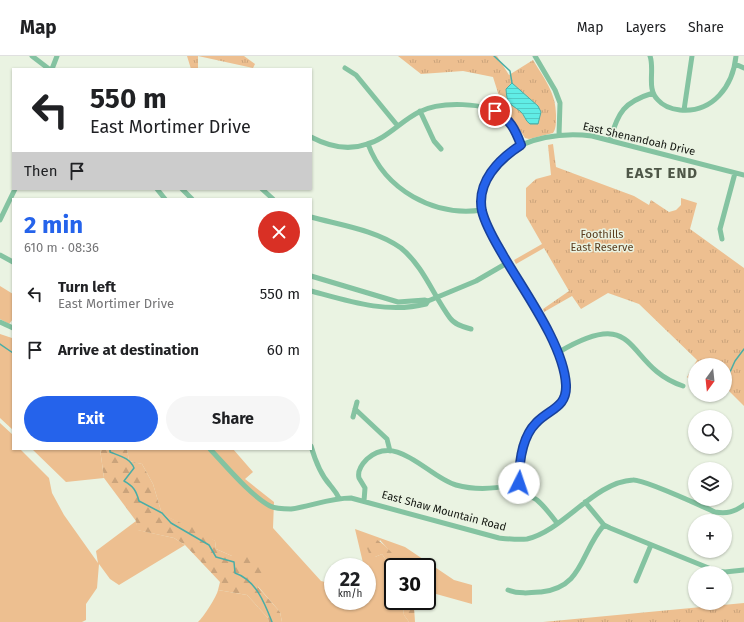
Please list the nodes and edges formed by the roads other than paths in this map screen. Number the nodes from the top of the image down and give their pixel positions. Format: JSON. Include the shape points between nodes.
{"nodes":[{"id":1,"x":32,"y":56,"type":"edge"},
{"id":2,"x":58,"y":56,"type":"edge"},
{"id":3,"x":535,"y":56,"type":"edge"},
{"id":4,"x":650,"y":56,"type":"edge"},
{"id":5,"x":692,"y":56,"type":"edge"},
{"id":6,"x":736,"y":56,"type":"edge"},
{"id":7,"x":735,"y":64,"type":"junction"},
{"id":8,"x":50,"y":68,"type":"edge"},
{"id":9,"x":52,"y":68,"type":"edge"},
{"id":10,"x":345,"y":68,"type":"dead end"},
{"id":11,"x":744,"y":68,"type":"edge"},
{"id":12,"x":653,"y":93,"type":"junction"},
{"id":13,"x":684,"y":110,"type":"junction"},
{"id":14,"x":420,"y":111,"type":"junction"},
{"id":15,"x":397,"y":125,"type":"junction"},
{"id":16,"x":559,"y":135,"type":"junction"},
{"id":17,"x":312,"y":137,"type":"edge"},
{"id":18,"x":610,"y":140,"type":"junction"},
{"id":19,"x":368,"y":144,"type":"junction"},
{"id":20,"x":521,"y":145,"type":"junction"},
{"id":21,"x":441,"y":149,"type":"dead end"},
{"id":22,"x":735,"y":173,"type":"junction"},
{"id":23,"x":744,"y":173,"type":"edge"},
{"id":24,"x":15,"y":190,"type":"edge"},
{"id":25,"x":158,"y":190,"type":"edge"},
{"id":26,"x":183,"y":190,"type":"edge"},
{"id":27,"x":263,"y":190,"type":"edge"},
{"id":28,"x":164,"y":198,"type":"edge"},
{"id":29,"x":191,"y":198,"type":"edge"},
{"id":30,"x":272,"y":198,"type":"edge"},
{"id":31,"x":482,"y":210,"type":"junction"},
{"id":32,"x":312,"y":218,"type":"edge"},
{"id":33,"x":0,"y":220,"type":"edge"},
{"id":34,"x":722,"y":239,"type":"dead end"},
{"id":35,"x":0,"y":254,"type":"edge"},
{"id":36,"x":12,"y":261,"type":"edge"},
{"id":37,"x":507,"y":263,"type":"junction"},
{"id":38,"x":312,"y":276,"type":"edge"},
{"id":39,"x":312,"y":291,"type":"edge"},
{"id":40,"x":438,"y":297,"type":"junction"},
{"id":41,"x":428,"y":301,"type":"junction"},
{"id":42,"x":0,"y":322,"type":"edge"},
{"id":43,"x":12,"y":328,"type":"edge"},
{"id":44,"x":471,"y":330,"type":"dead end"},
{"id":45,"x":558,"y":352,"type":"junction"},
{"id":46,"x":683,"y":386,"type":"dead end"},
{"id":47,"x":357,"y":402,"type":"dead end"},
{"id":48,"x":355,"y":409,"type":"junction"},
{"id":49,"x":353,"y":417,"type":"dead end"},
{"id":50,"x":312,"y":449,"type":"edge"},
{"id":51,"x":211,"y":450,"type":"edge"},
{"id":52,"x":390,"y":450,"type":"junction"},
{"id":53,"x":519,"y":483,"type":"junction"},
{"id":54,"x":339,"y":498,"type":"junction"},
{"id":55,"x":364,"y":501,"type":"junction"},
{"id":56,"x":585,"y":502,"type":"junction"},
{"id":57,"x":744,"y":505,"type":"edge"},
{"id":58,"x":557,"y":523,"type":"junction"},
{"id":59,"x":604,"y":525,"type":"junction"},
{"id":60,"x":651,"y":545,"type":"junction"},
{"id":61,"x":744,"y":570,"type":"edge"},
{"id":62,"x":636,"y":581,"type":"dead end"},
{"id":63,"x":508,"y":590,"type":"dead end"}],
"edges":[{"from":1,"to":8,"type":"street"},
{"from":2,"to":9,"type":"street"},
{"from":3,"to":16,"type":"street","via":[[560,103]]},
{"from":4,"to":12,"type":"street","via":[[653,64]]},
{"from":5,"to":13,"type":"street"},
{"from":6,"to":7,"type":"street"},
{"from":7,"to":11,"type":"street"},
{"from":7,"to":13,"type":"street","via":[[728,84],[717,98],[702,107]]},
{"from":10,"to":15,"type":"street","via":[[356,75]]},
{"from":12,"to":13,"type":"street","via":[[663,105]]},
{"from":12,"to":18,"type":"street","via":[[638,98],[624,108]]},
{"from":14,"to":15,"type":"street"},
{"from":14,"to":20,"type":"street","via":[[468,105],[495,111],[506,116]]},
{"from":14,"to":21,"type":"street","via":[[434,142]]},
{"from":15,"to":19,"type":"street"},
{"from":16,"to":18,"type":"street","name":"East Shenandoah Drive","via":[[579,134]]},
{"from":16,"to":20,"type":"street","name":"East Shenandoah Drive"},
{"from":17,"to":19,"type":"street","via":[[341,148]]},
{"from":18,"to":22,"type":"street","name":"East Shenandoah Drive"},
{"from":19,"to":31,"type":"street","via":[[379,167],[390,180],[419,200],[449,211]]},
{"from":20,"to":31,"type":"street","name":"East Shenandoah Drive","via":[[506,155],[491,171],[483,190]]},
{"from":22,"to":23,"type":"street","name":"East Shenandoah Drive"},
{"from":22,"to":34,"type":"street","via":[[720,229]]},
{"from":24,"to":33,"type":"street"},
{"from":25,"to":28,"type":"street"},
{"from":26,"to":29,"type":"street"},
{"from":27,"to":30,"type":"street"},
{"from":31,"to":37,"type":"street","name":"East Shenandoah Drive","via":[[490,233]]},
{"from":32,"to":40,"type":"street","via":[[387,240],[401,249],[424,273]]},
{"from":35,"to":36,"type":"street"},
{"from":37,"to":40,"type":"street","via":[[476,281]]},
{"from":37,"to":45,"type":"street","name":"East Shenandoah Drive"},
{"from":38,"to":41,"type":"street","via":[[398,302]]},
{"from":39,"to":41,"type":"street","via":[[363,305],[392,308],[418,306]]},
{"from":40,"to":41,"type":"street"},
{"from":40,"to":44,"type":"street","via":[[451,319],[461,327]]},
{"from":42,"to":43,"type":"street"},
{"from":45,"to":46,"type":"street","via":[[589,337],[605,333],[617,335],[631,342],[662,377]]},
{"from":45,"to":53,"type":"street","name":"East Shenandoah Drive","via":[[566,383],[563,400],[552,412],[536,422],[527,436],[522,452]]},
{"from":47,"to":48,"type":"street"},
{"from":48,"to":49,"type":"street"},
{"from":48,"to":52,"type":"street","via":[[387,439]]},
{"from":50,"to":54,"type":"street","via":[[316,463]]},
{"from":51,"to":54,"type":"street","name":"East Shaw Mountain Road","via":[[238,479],[270,506],[291,509]]},
{"from":52,"to":53,"type":"street","via":[[405,453],[456,485],[495,488]]},
{"from":52,"to":55,"type":"street","via":[[374,455],[359,469],[358,478],[365,488]]},
{"from":53,"to":58,"type":"street","via":[[525,493],[540,504]]},
{"from":54,"to":55,"type":"street","name":"East Shaw Mountain Road"},
{"from":55,"to":58,"type":"street","name":"East Shaw Mountain Road","via":[[499,538],[515,540],[537,535]]},
{"from":56,"to":57,"type":"street","name":"East Shaw Mountain Road","via":[[618,482],[634,480],[715,512],[736,511]]},
{"from":56,"to":58,"type":"street","name":"East Shaw Mountain Road"},
{"from":56,"to":59,"type":"street"},
{"from":59,"to":60,"type":"street"},
{"from":59,"to":63,"type":"street","via":[[596,533],[576,575],[563,586],[522,594]]},
{"from":60,"to":61,"type":"street","via":[[716,570]]},
{"from":60,"to":62,"type":"street"}]}
